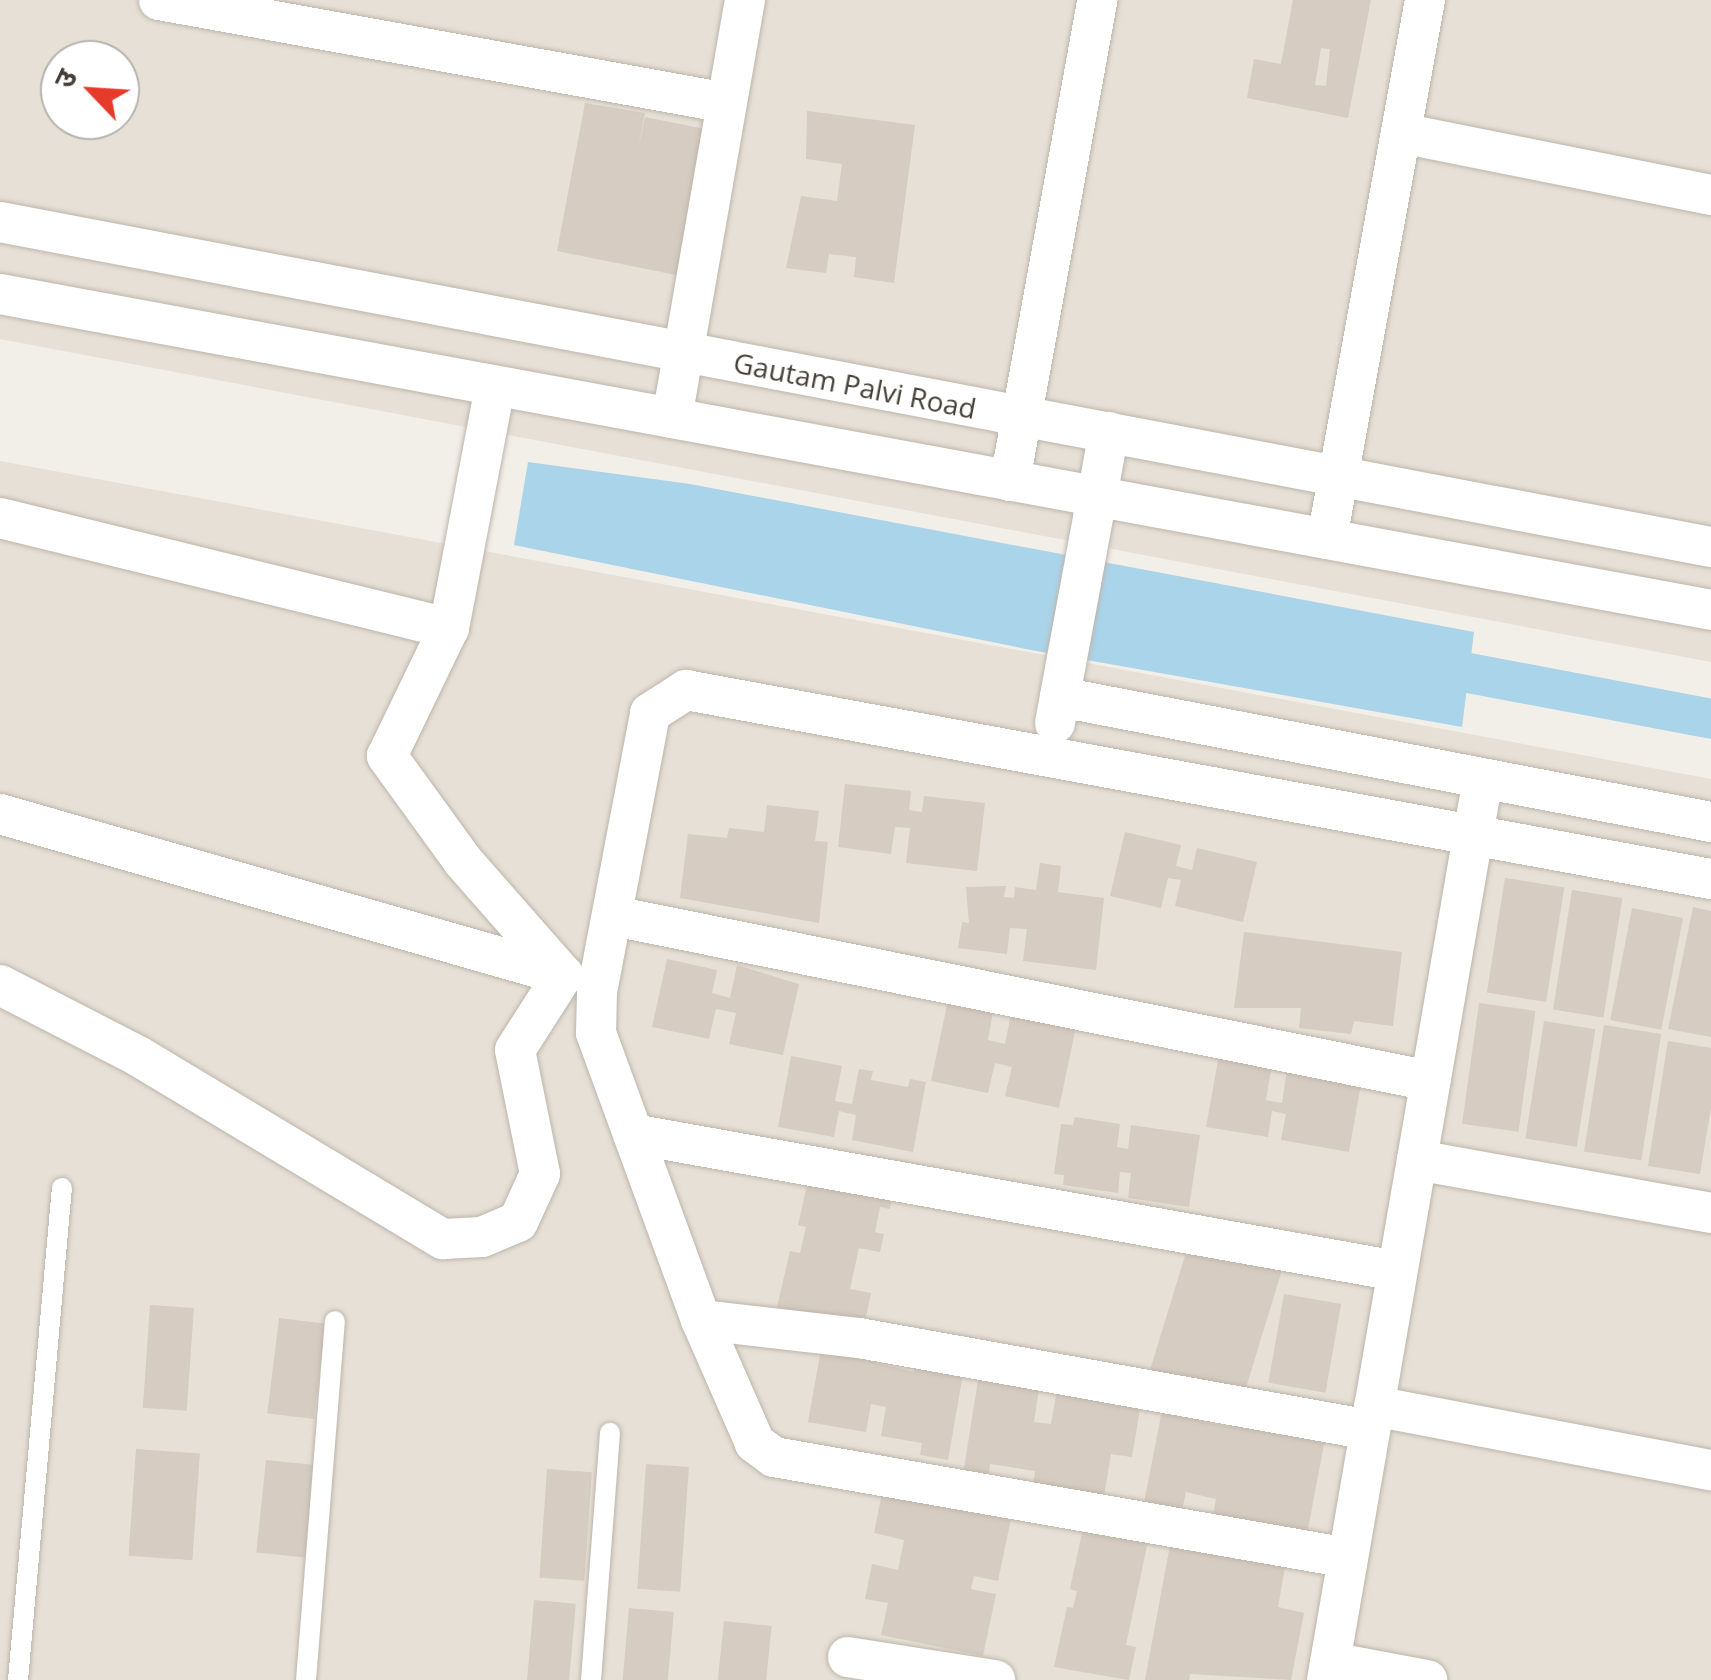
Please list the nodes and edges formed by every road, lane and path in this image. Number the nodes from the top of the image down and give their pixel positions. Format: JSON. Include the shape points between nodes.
{"nodes":[{"id":1,"x":158,"y":0,"type":"edge"},
{"id":2,"x":745,"y":0,"type":"edge"},
{"id":3,"x":1097,"y":0,"type":"edge"},
{"id":4,"x":1425,"y":0,"type":"edge"},
{"id":5,"x":727,"y":103,"type":"junction"},
{"id":6,"x":1401,"y":134,"type":"junction"},
{"id":7,"x":1711,"y":193,"type":"edge"},
{"id":8,"x":0,"y":222,"type":"edge"},
{"id":9,"x":0,"y":294,"type":"edge"},
{"id":10,"x":684,"y":352,"type":"junction"},
{"id":11,"x":495,"y":386,"type":"junction"},
{"id":12,"x":1022,"y":416,"type":"junction"},
{"id":13,"x":672,"y":418,"type":"junction"},
{"id":14,"x":1109,"y":432,"type":"junction"},
{"id":15,"x":1338,"y":476,"type":"junction"},
{"id":16,"x":1010,"y":481,"type":"junction"},
{"id":17,"x":1097,"y":497,"type":"junction"},
{"id":18,"x":0,"y":518,"type":"edge"},
{"id":19,"x":1327,"y":539,"type":"junction"},
{"id":20,"x":1711,"y":546,"type":"edge"},
{"id":21,"x":1711,"y":610,"type":"edge"},
{"id":22,"x":450,"y":628,"type":"junction"},
{"id":23,"x":1062,"y":684,"type":"junction"},
{"id":24,"x":1050,"y":752,"type":"junction"},
{"id":25,"x":1483,"y":778,"type":"junction"},
{"id":26,"x":0,"y":814,"type":"edge"},
{"id":27,"x":1711,"y":822,"type":"edge"},
{"id":28,"x":1473,"y":834,"type":"junction"},
{"id":29,"x":1711,"y":879,"type":"edge"},
{"id":30,"x":614,"y":916,"type":"junction"},
{"id":31,"x":563,"y":975,"type":"junction"},
{"id":32,"x":0,"y":986,"type":"edge"},
{"id":33,"x":1430,"y":1080,"type":"junction"},
{"id":34,"x":633,"y":1134,"type":"junction"},
{"id":35,"x":1416,"y":1160,"type":"junction"},
{"id":36,"x":62,"y":1188,"type":"dead end"},
{"id":37,"x":1711,"y":1213,"type":"edge"},
{"id":38,"x":1398,"y":1271,"type":"junction"},
{"id":39,"x":701,"y":1320,"type":"junction"},
{"id":40,"x":335,"y":1321,"type":"dead end"},
{"id":41,"x":1372,"y":1418,"type":"junction"},
{"id":42,"x":610,"y":1433,"type":"dead end"},
{"id":43,"x":1711,"y":1470,"type":"edge"},
{"id":44,"x":1348,"y":1558,"type":"junction"},
{"id":45,"x":848,"y":1657,"type":"dead end"},
{"id":46,"x":1328,"y":1671,"type":"edge"},
{"id":47,"x":18,"y":1680,"type":"edge"},
{"id":48,"x":306,"y":1680,"type":"edge"},
{"id":49,"x":591,"y":1680,"type":"edge"},
{"id":50,"x":995,"y":1680,"type":"edge"},
{"id":51,"x":1427,"y":1680,"type":"edge"}],
"edges":[{"from":1,"to":5,"type":"street"},
{"from":2,"to":5,"type":"street"},
{"from":3,"to":12,"type":"street"},
{"from":4,"to":6,"type":"street"},
{"from":5,"to":10,"type":"street"},
{"from":6,"to":7,"type":"street"},
{"from":6,"to":15,"type":"street"},
{"from":8,"to":10,"type":"street","name":"Gautam Palvi Road"},
{"from":9,"to":11,"type":"street"},
{"from":10,"to":12,"type":"street","name":"Gautam Palvi Road"},
{"from":10,"to":13,"type":"street"},
{"from":11,"to":13,"type":"street"},
{"from":11,"to":22,"type":"street"},
{"from":12,"to":14,"type":"street","name":"Gautam Palvi Road"},
{"from":12,"to":16,"type":"street"},
{"from":13,"to":16,"type":"street"},
{"from":14,"to":15,"type":"street","name":"Gautam Palvi Road"},
{"from":14,"to":17,"type":"street"},
{"from":15,"to":19,"type":"street"},
{"from":15,"to":20,"type":"street","name":"Gautam Palvi Road"},
{"from":16,"to":17,"type":"street"},
{"from":17,"to":19,"type":"street"},
{"from":17,"to":23,"type":"street"},
{"from":18,"to":22,"type":"street"},
{"from":19,"to":21,"type":"street"},
{"from":22,"to":31,"type":"street","via":[[386,756],[463,861]]},
{"from":23,"to":24,"type":"street"},
{"from":23,"to":25,"type":"street"},
{"from":24,"to":28,"type":"street"},
{"from":24,"to":30,"type":"street","via":[[686,690],[672,693],[650,712]]},
{"from":25,"to":27,"type":"street"},
{"from":25,"to":28,"type":"street"},
{"from":26,"to":31,"type":"street"},
{"from":28,"to":29,"type":"street"},
{"from":28,"to":33,"type":"street"},
{"from":30,"to":33,"type":"street"},
{"from":30,"to":34,"type":"street","via":[[594,1012]]},
{"from":31,"to":32,"type":"street","via":[[515,1050],[540,1174],[534,1198],[518,1222],[482,1237],[442,1238],[138,1056]]},
{"from":33,"to":35,"type":"street"},
{"from":34,"to":38,"type":"street"},
{"from":34,"to":39,"type":"street"},
{"from":35,"to":37,"type":"street"},
{"from":35,"to":38,"type":"street"},
{"from":36,"to":47,"type":"lane"},
{"from":38,"to":41,"type":"street"},
{"from":39,"to":41,"type":"street","via":[[860,1338]]},
{"from":39,"to":44,"type":"street","via":[[746,1430],[774,1457]]},
{"from":40,"to":48,"type":"lane"},
{"from":41,"to":43,"type":"street"},
{"from":41,"to":44,"type":"street"},
{"from":42,"to":49,"type":"lane"},
{"from":44,"to":46,"type":"street"},
{"from":45,"to":50,"type":"street"},
{"from":46,"to":51,"type":"street"}]}
